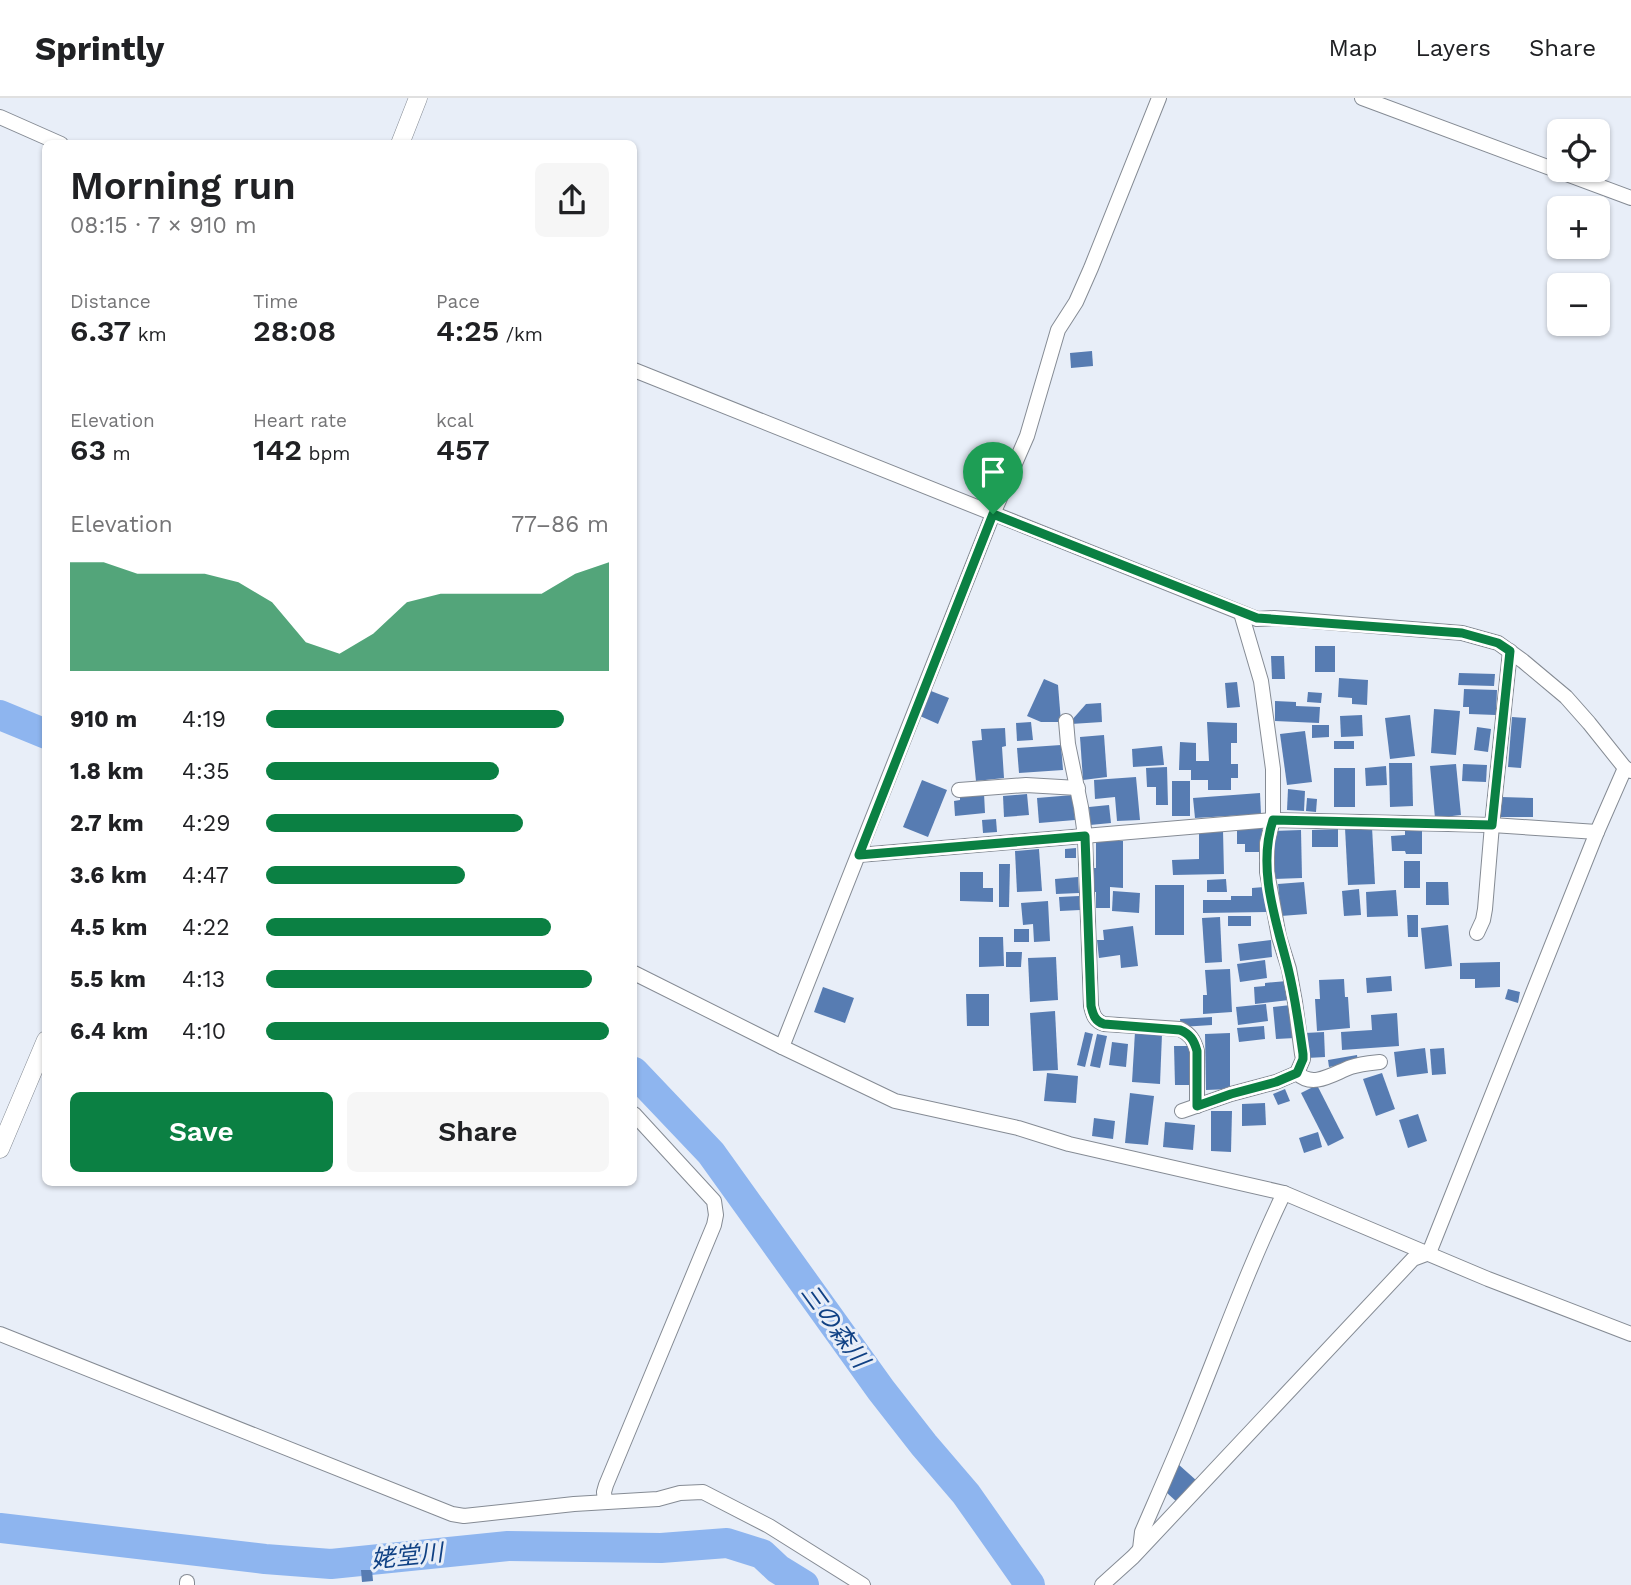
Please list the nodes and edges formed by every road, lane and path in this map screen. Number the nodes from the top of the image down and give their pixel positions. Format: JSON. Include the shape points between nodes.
{"nodes":[{"id":1,"x":418,"y":98,"type":"edge"},
{"id":2,"x":1159,"y":98,"type":"edge"},
{"id":3,"x":1362,"y":98,"type":"edge"},
{"id":4,"x":0,"y":117,"type":"edge"},
{"id":5,"x":52,"y":140,"type":"edge"},
{"id":6,"x":402,"y":140,"type":"edge"},
{"id":7,"x":1631,"y":198,"type":"edge"},
{"id":8,"x":637,"y":371,"type":"edge"},
{"id":9,"x":993,"y":514,"type":"junction"},
{"id":10,"x":1241,"y":613,"type":"junction"},
{"id":11,"x":1510,"y":651,"type":"junction"},
{"id":12,"x":1066,"y":721,"type":"dead end"},
{"id":13,"x":1628,"y":769,"type":"edge"},
{"id":14,"x":1077,"y":788,"type":"junction"},
{"id":15,"x":960,"y":790,"type":"dead end"},
{"id":16,"x":1273,"y":820,"type":"junction"},
{"id":17,"x":1492,"y":825,"type":"junction"},
{"id":18,"x":1597,"y":832,"type":"junction"},
{"id":19,"x":1085,"y":836,"type":"junction"},
{"id":20,"x":859,"y":855,"type":"junction"},
{"id":21,"x":1477,"y":933,"type":"dead end"},
{"id":22,"x":637,"y":974,"type":"edge"},
{"id":23,"x":782,"y":1047,"type":"junction"},
{"id":24,"x":42,"y":1049,"type":"edge"},
{"id":25,"x":1380,"y":1062,"type":"dead end"},
{"id":26,"x":1297,"y":1073,"type":"junction"},
{"id":27,"x":1197,"y":1106,"type":"junction"},
{"id":28,"x":1182,"y":1111,"type":"dead end"},
{"id":29,"x":637,"y":1117,"type":"edge"},
{"id":30,"x":0,"y":1149,"type":"edge"},
{"id":31,"x":1284,"y":1194,"type":"junction"},
{"id":32,"x":1429,"y":1253,"type":"junction"},
{"id":33,"x":0,"y":1334,"type":"edge"},
{"id":34,"x":1631,"y":1334,"type":"edge"},
{"id":35,"x":605,"y":1502,"type":"junction"},
{"id":36,"x":1140,"y":1549,"type":"junction"},
{"id":37,"x":863,"y":1585,"type":"edge"},
{"id":38,"x":1101,"y":1585,"type":"edge"}],
"edges":[{"from":1,"to":6,"type":"street"},
{"from":2,"to":9,"type":"street","via":[[1076,302],[1058,330],[1027,436]]},
{"from":3,"to":7,"type":"street"},
{"from":4,"to":5,"type":"street"},
{"from":8,"to":9,"type":"street"},
{"from":9,"to":10,"type":"street"},
{"from":9,"to":20,"type":"street"},
{"from":10,"to":11,"type":"street","via":[[1257,618],[1462,633]]},
{"from":10,"to":16,"type":"street","via":[[1261,681],[1273,769]]},
{"from":11,"to":13,"type":"street","via":[[1566,696]]},
{"from":11,"to":17,"type":"street"},
{"from":12,"to":14,"type":"street"},
{"from":13,"to":18,"type":"street"},
{"from":14,"to":15,"type":"street","via":[[1026,785]]},
{"from":14,"to":19,"type":"street"},
{"from":16,"to":17,"type":"street"},
{"from":16,"to":19,"type":"street"},
{"from":16,"to":26,"type":"street","via":[[1266,872],[1295,1002],[1303,1054]]},
{"from":17,"to":18,"type":"street"},
{"from":17,"to":21,"type":"street","via":[[1485,909]]},
{"from":18,"to":32,"type":"street"},
{"from":19,"to":20,"type":"street"},
{"from":19,"to":27,"type":"street","via":[[1093,1015],[1104,1024],[1187,1033],[1197,1051]]},
{"from":20,"to":23,"type":"street"},
{"from":22,"to":23,"type":"street"},
{"from":23,"to":31,"type":"street","via":[[895,1101]]},
{"from":24,"to":30,"type":"street"},
{"from":25,"to":26,"type":"street","via":[[1354,1066],[1325,1079],[1311,1080]]},
{"from":26,"to":27,"type":"street"},
{"from":27,"to":28,"type":"street"},
{"from":29,"to":35,"type":"street","via":[[714,1201],[716,1215],[606,1485]]},
{"from":31,"to":32,"type":"street"},
{"from":31,"to":36,"type":"street","via":[[1142,1532]]},
{"from":32,"to":34,"type":"street"},
{"from":32,"to":36,"type":"street","via":[[1413,1259]]},
{"from":33,"to":35,"type":"street","via":[[452,1514]]},
{"from":35,"to":37,"type":"street","via":[[704,1492]]},
{"from":36,"to":38,"type":"street"}]}
